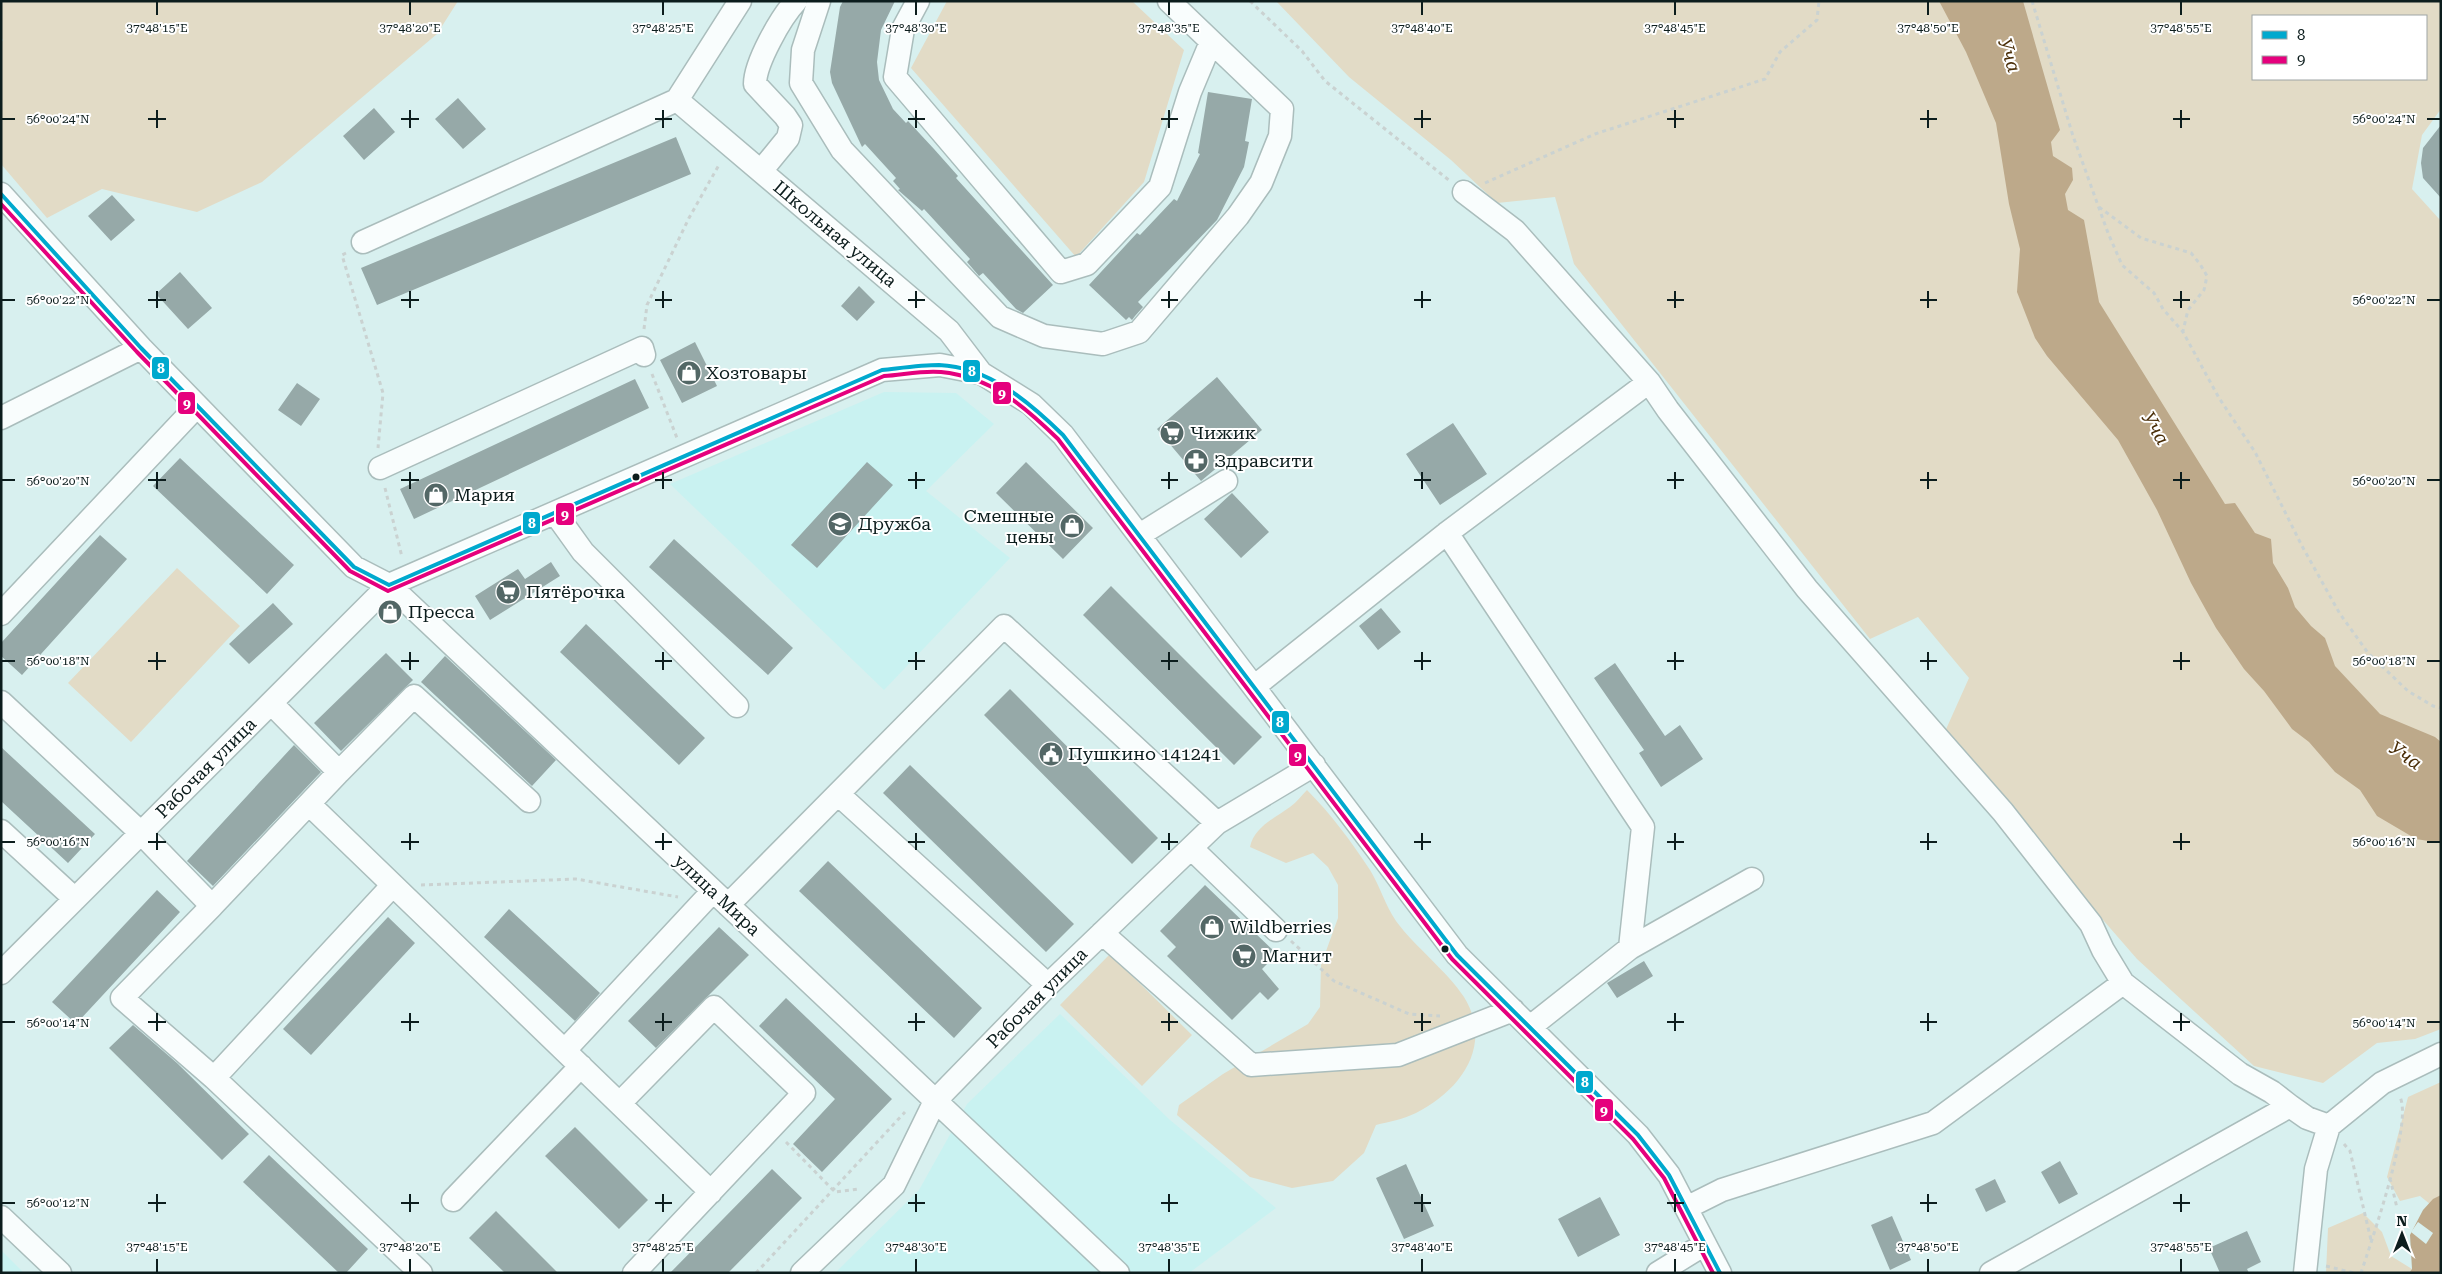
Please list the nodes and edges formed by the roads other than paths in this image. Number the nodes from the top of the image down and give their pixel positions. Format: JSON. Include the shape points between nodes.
{"nodes":[{"id":1,"x":740,"y":1,"type":"edge"},
{"id":2,"x":918,"y":1,"type":"edge"},
{"id":3,"x":1169,"y":1,"type":"edge"},
{"id":4,"x":810,"y":2,"type":"edge"},
{"id":5,"x":1211,"y":42,"type":"junction"},
{"id":6,"x":677,"y":100,"type":"junction"},
{"id":7,"x":761,"y":171,"type":"junction"},
{"id":8,"x":1464,"y":192,"type":"road end"},
{"id":9,"x":1,"y":194,"type":"edge"},
{"id":10,"x":363,"y":242,"type":"road end"},
{"id":11,"x":141,"y":348,"type":"junction"},
{"id":12,"x":643,"y":352,"type":"road end"},
{"id":13,"x":981,"y":373,"type":"junction"},
{"id":14,"x":1649,"y":382,"type":"junction"},
{"id":15,"x":197,"y":406,"type":"junction"},
{"id":16,"x":1,"y":418,"type":"edge"},
{"id":17,"x":380,"y":468,"type":"road end"},
{"id":18,"x":1226,"y":481,"type":"dead end"},
{"id":19,"x":555,"y":513,"type":"junction"},
{"id":20,"x":1141,"y":534,"type":"junction"},
{"id":21,"x":1447,"y":534,"type":"junction"},
{"id":22,"x":398,"y":581,"type":"junction"},
{"id":23,"x":1,"y":614,"type":"edge"},
{"id":24,"x":1256,"y":686,"type":"junction"},
{"id":25,"x":1,"y":702,"type":"edge"},
{"id":26,"x":271,"y":703,"type":"junction"},
{"id":27,"x":737,"y":706,"type":"dead end"},
{"id":28,"x":1314,"y":765,"type":"junction"},
{"id":29,"x":339,"y":772,"type":"junction"},
{"id":30,"x":838,"y":794,"type":"junction"},
{"id":31,"x":528,"y":801,"type":"dead end"},
{"id":32,"x":309,"y":804,"type":"junction"},
{"id":33,"x":1217,"y":824,"type":"junction"},
{"id":34,"x":1,"y":830,"type":"edge"},
{"id":35,"x":141,"y":833,"type":"junction"},
{"id":36,"x":1191,"y":848,"type":"junction"},
{"id":37,"x":1752,"y":879,"type":"dead end"},
{"id":38,"x":392,"y":886,"type":"junction"},
{"id":39,"x":75,"y":899,"type":"junction"},
{"id":40,"x":715,"y":900,"type":"junction"},
{"id":41,"x":212,"y":906,"type":"junction"},
{"id":42,"x":1276,"y":930,"type":"road end"},
{"id":43,"x":1102,"y":933,"type":"junction"},
{"id":44,"x":1630,"y":948,"type":"junction"},
{"id":45,"x":1,"y":973,"type":"edge"},
{"id":46,"x":2123,"y":983,"type":"junction"},
{"id":47,"x":1048,"y":985,"type":"junction"},
{"id":48,"x":1513,"y":1010,"type":"junction"},
{"id":49,"x":1530,"y":1027,"type":"junction"},
{"id":50,"x":565,"y":1050,"type":"junction"},
{"id":51,"x":2441,"y":1054,"type":"edge"},
{"id":52,"x":581,"y":1066,"type":"junction"},
{"id":53,"x":214,"y":1078,"type":"junction"},
{"id":54,"x":935,"y":1101,"type":"junction"},
{"id":55,"x":620,"y":1103,"type":"junction"},
{"id":56,"x":2290,"y":1106,"type":"junction"},
{"id":57,"x":2329,"y":1126,"type":"junction"},
{"id":58,"x":711,"y":1192,"type":"junction"},
{"id":59,"x":453,"y":1200,"type":"dead end"},
{"id":60,"x":1688,"y":1207,"type":"junction"},
{"id":61,"x":1,"y":1217,"type":"edge"},
{"id":62,"x":1705,"y":1244,"type":"junction"},
{"id":63,"x":2312,"y":1269,"type":"edge"},
{"id":64,"x":60,"y":1273,"type":"edge"},
{"id":65,"x":422,"y":1273,"type":"edge"},
{"id":66,"x":634,"y":1273,"type":"edge"},
{"id":67,"x":802,"y":1273,"type":"edge"},
{"id":68,"x":1118,"y":1273,"type":"edge"},
{"id":69,"x":1658,"y":1273,"type":"edge"},
{"id":70,"x":1720,"y":1273,"type":"edge"},
{"id":71,"x":1991,"y":1273,"type":"edge"}],
"edges":[{"from":1,"to":6,"type":"street"},
{"from":2,"to":5,"type":"street","via":[[903,29],[895,77],[1061,272],[1088,264],[1160,186],[1190,92]]},
{"from":3,"to":5,"type":"street"},
{"from":4,"to":5,"type":"street","via":[[802,50],[802,83],[842,150],[1000,317],[1044,336],[1103,344],[1139,332],[1219,238],[1261,183],[1280,136],[1282,110]]},
{"from":4,"to":7,"type":"street","via":[[774,36],[755,74],[755,84],[790,125],[788,138]]},
{"from":6,"to":7,"type":"street","name":"Школьная улица"},
{"from":6,"to":10,"type":"street"},
{"from":7,"to":13,"type":"street","name":"Школьная улица","via":[[949,331]]},
{"from":8,"to":14,"type":"street","via":[[1515,231]]},
{"from":9,"to":11,"type":"street","name":"улица Мира"},
{"from":11,"to":15,"type":"street","name":"улица Мира"},
{"from":11,"to":16,"type":"street"},
{"from":12,"to":17,"type":"street"},
{"from":13,"to":19,"type":"street","via":[[940,365],[882,370]]},
{"from":13,"to":20,"type":"street","name":"Школьная улица","via":[[1031,404],[1063,435]]},
{"from":14,"to":21,"type":"street"},
{"from":14,"to":46,"type":"street","via":[[1808,589],[2003,812],[2091,924]]},
{"from":15,"to":22,"type":"street","name":"улица Мира","via":[[354,567]]},
{"from":15,"to":23,"type":"street"},
{"from":18,"to":20,"type":"street"},
{"from":19,"to":22,"type":"street"},
{"from":19,"to":27,"type":"street","via":[[583,552]]},
{"from":20,"to":24,"type":"street","name":"Школьная улица"},
{"from":21,"to":24,"type":"street"},
{"from":21,"to":44,"type":"street","via":[[1643,827]]},
{"from":22,"to":26,"type":"street","name":"Рабочая улица"},
{"from":22,"to":40,"type":"street","name":"улица Мира"},
{"from":24,"to":28,"type":"street","name":"Школьная улица"},
{"from":25,"to":35,"type":"street"},
{"from":26,"to":29,"type":"street"},
{"from":26,"to":35,"type":"street","name":"Рабочая улица"},
{"from":28,"to":33,"type":"street","name":"Рабочая улица"},
{"from":28,"to":48,"type":"street","name":"Школьная улица","via":[[1457,954]]},
{"from":29,"to":31,"type":"street","via":[[414,696]]},
{"from":29,"to":32,"type":"street"},
{"from":30,"to":33,"type":"street","via":[[1004,626]]},
{"from":30,"to":40,"type":"street"},
{"from":30,"to":47,"type":"street"},
{"from":32,"to":38,"type":"street"},
{"from":32,"to":41,"type":"street"},
{"from":33,"to":36,"type":"street","name":"Рабочая улица"},
{"from":34,"to":39,"type":"street"},
{"from":35,"to":39,"type":"street","name":"Рабочая улица"},
{"from":35,"to":41,"type":"street"},
{"from":36,"to":42,"type":"street"},
{"from":36,"to":43,"type":"street","name":"Рабочая улица"},
{"from":37,"to":44,"type":"street"},
{"from":38,"to":50,"type":"street"},
{"from":38,"to":53,"type":"street"},
{"from":39,"to":45,"type":"street","name":"Рабочая улица"},
{"from":40,"to":50,"type":"street"},
{"from":40,"to":54,"type":"street","name":"улица Мира"},
{"from":41,"to":53,"type":"street","via":[[122,998]]},
{"from":43,"to":47,"type":"street","name":"Рабочая улица"},
{"from":43,"to":48,"type":"street","via":[[1251,1065],[1398,1055]]},
{"from":44,"to":49,"type":"street"},
{"from":46,"to":56,"type":"street","via":[[2240,1074]]},
{"from":46,"to":60,"type":"street","via":[[1933,1123],[1722,1190]]},
{"from":47,"to":54,"type":"street","name":"Рабочая улица"},
{"from":48,"to":49,"type":"street","name":"Школьная улица"},
{"from":49,"to":60,"type":"street","name":"Школьная улица","via":[[1638,1135],[1669,1175]]},
{"from":50,"to":52,"type":"street"},
{"from":51,"to":57,"type":"street","via":[[2382,1083]]},
{"from":52,"to":55,"type":"street"},
{"from":52,"to":59,"type":"street"},
{"from":53,"to":65,"type":"street"},
{"from":54,"to":67,"type":"street","name":"Рабочая улица","via":[[894,1185]]},
{"from":54,"to":68,"type":"street","name":"улица Мира"},
{"from":55,"to":58,"type":"street"},
{"from":55,"to":58,"type":"street","via":[[714,1007],[804,1093]]},
{"from":56,"to":57,"type":"street","via":[[2307,1118]]},
{"from":56,"to":71,"type":"street"},
{"from":57,"to":63,"type":"street","via":[[2316,1170]]},
{"from":58,"to":66,"type":"street"},
{"from":60,"to":62,"type":"street","name":"Школьная улица"},
{"from":61,"to":64,"type":"street"},
{"from":62,"to":69,"type":"street"},
{"from":62,"to":70,"type":"street","name":"Школьная улица"}]}
